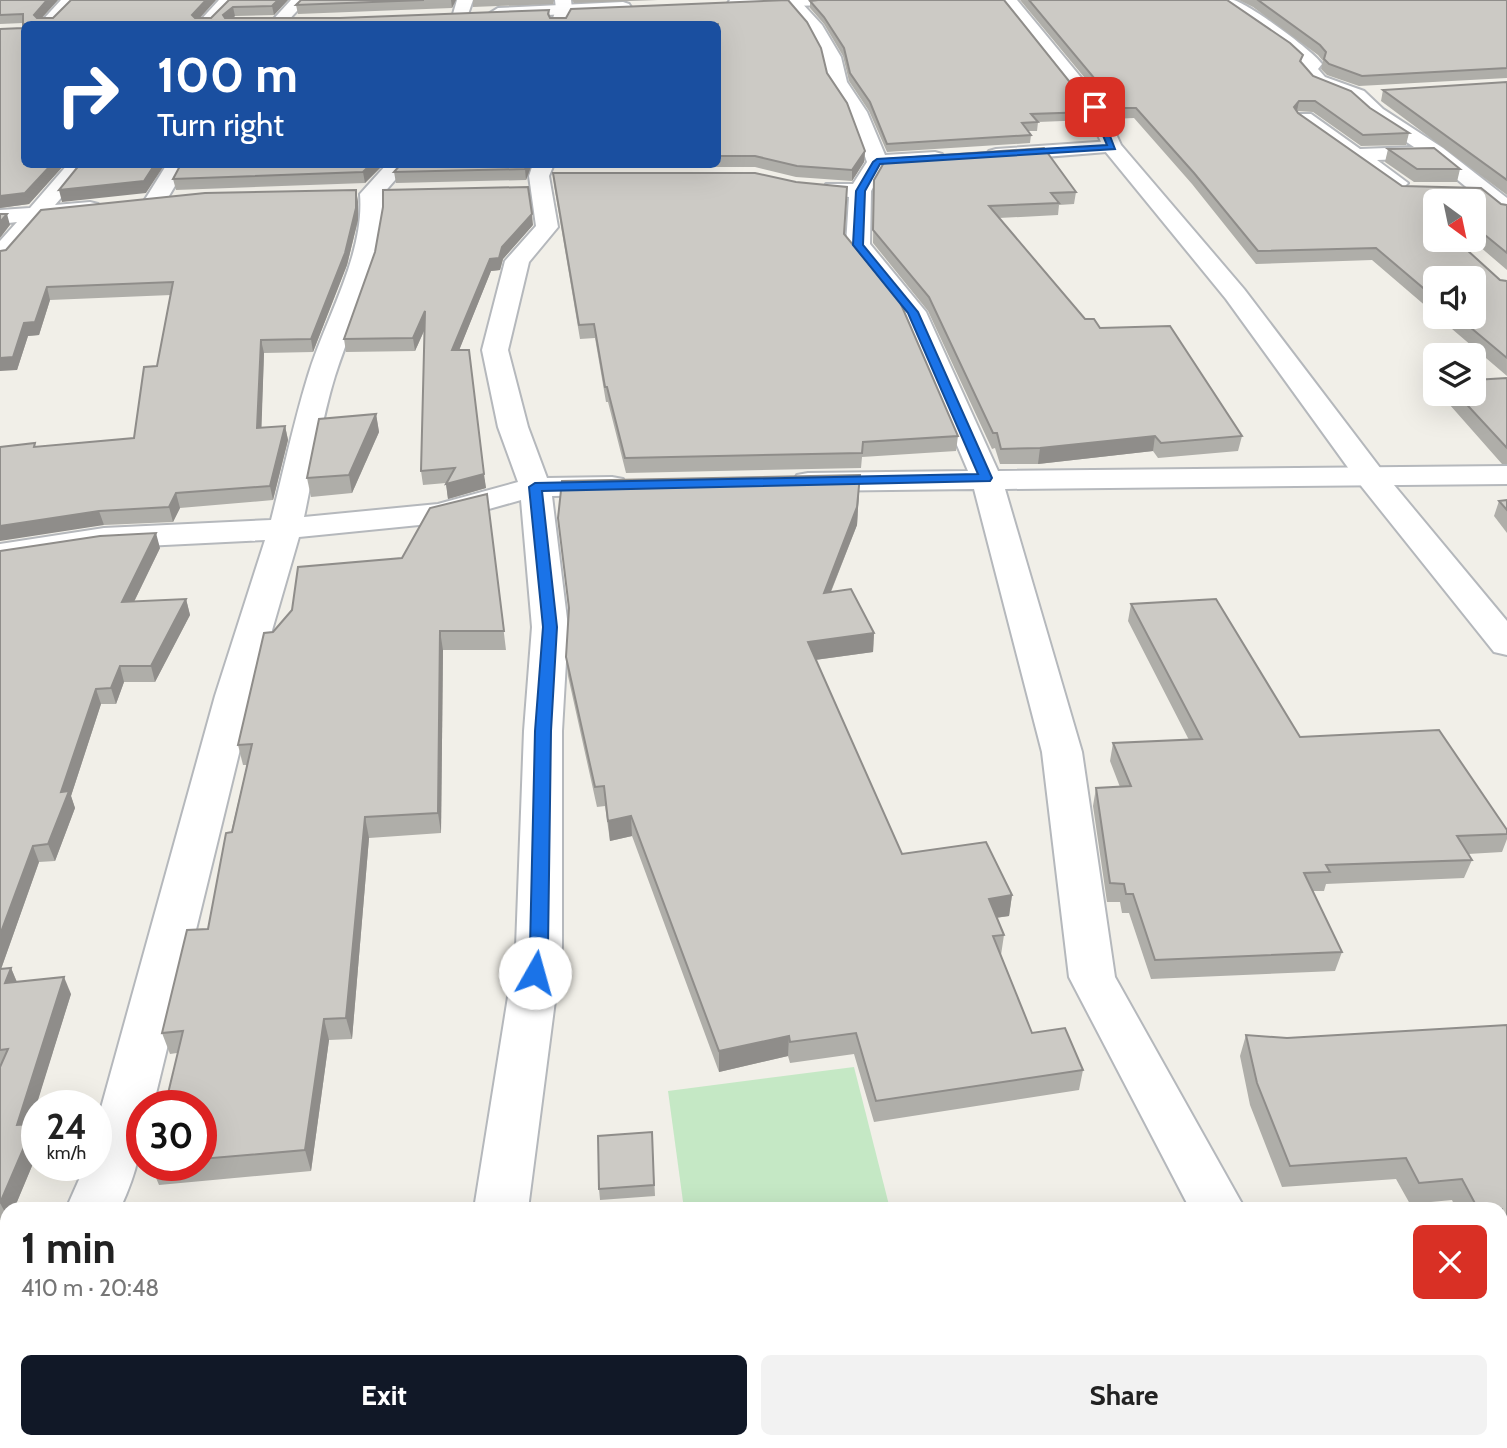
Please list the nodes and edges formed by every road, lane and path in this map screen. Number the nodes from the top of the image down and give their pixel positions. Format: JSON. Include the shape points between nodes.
{"nodes":[{"id":1,"x":70,"y":0,"type":"edge"},
{"id":2,"x":228,"y":0,"type":"edge"},
{"id":3,"x":299,"y":0,"type":"edge"},
{"id":4,"x":825,"y":0,"type":"edge"},
{"id":5,"x":1009,"y":0,"type":"edge"},
{"id":6,"x":1224,"y":0,"type":"edge"},
{"id":7,"x":792,"y":1,"type":"edge"},
{"id":8,"x":726,"y":4,"type":"edge"},
{"id":9,"x":645,"y":6,"type":"edge"},
{"id":10,"x":472,"y":10,"type":"edge"},
{"id":11,"x":562,"y":11,"type":"edge"},
{"id":12,"x":441,"y":15,"type":"edge"},
{"id":13,"x":50,"y":21,"type":"edge"},
{"id":14,"x":208,"y":21,"type":"edge"},
{"id":15,"x":279,"y":21,"type":"edge"},
{"id":16,"x":1384,"y":93,"type":"edge"},
{"id":17,"x":1357,"y":95,"type":"junction"},
{"id":18,"x":1304,"y":118,"type":"edge"},
{"id":19,"x":1112,"y":147,"type":"junction"},
{"id":20,"x":1436,"y":152,"type":"junction"},
{"id":21,"x":1356,"y":155,"type":"junction"},
{"id":22,"x":77,"y":168,"type":"edge"},
{"id":23,"x":176,"y":168,"type":"edge"},
{"id":24,"x":869,"y":176,"type":"junction"},
{"id":25,"x":542,"y":179,"type":"edge"},
{"id":26,"x":381,"y":186,"type":"edge"},
{"id":27,"x":808,"y":187,"type":"edge"},
{"id":28,"x":1482,"y":189,"type":"edge"},
{"id":29,"x":1414,"y":193,"type":"edge"},
{"id":30,"x":1486,"y":193,"type":"edge"},
{"id":31,"x":181,"y":199,"type":"edge"},
{"id":32,"x":155,"y":201,"type":"junction"},
{"id":33,"x":1507,"y":209,"type":"edge"},
{"id":34,"x":34,"y":216,"type":"junction"},
{"id":35,"x":0,"y":217,"type":"edge"},
{"id":36,"x":0,"y":255,"type":"edge"},
{"id":37,"x":1507,"y":475,"type":"edge"},
{"id":38,"x":986,"y":478,"type":"junction"},
{"id":39,"x":1373,"y":480,"type":"junction"},
{"id":40,"x":781,"y":482,"type":"edge"},
{"id":41,"x":644,"y":485,"type":"edge"},
{"id":42,"x":535,"y":487,"type":"junction"},
{"id":43,"x":285,"y":529,"type":"junction"},
{"id":44,"x":0,"y":554,"type":"edge"},
{"id":45,"x":1507,"y":644,"type":"edge"},
{"id":46,"x":96,"y":1202,"type":"edge"},
{"id":47,"x":501,"y":1202,"type":"edge"},
{"id":48,"x":1214,"y":1202,"type":"edge"}],
"edges":[{"from":1,"to":13,"type":"street"},
{"from":2,"to":14,"type":"street"},
{"from":3,"to":15,"type":"street"},
{"from":4,"to":7,"type":"street"},
{"from":5,"to":19,"type":"street","via":[[1095,107]]},
{"from":6,"to":17,"type":"street","via":[[1296,47],[1313,64],[1309,70],[1319,81]]},
{"from":7,"to":8,"type":"street"},
{"from":7,"to":24,"type":"street","via":[[816,28],[832,57],[838,82],[872,143]]},
{"from":9,"to":11,"type":"street"},
{"from":10,"to":11,"type":"street"},
{"from":10,"to":12,"type":"street"},
{"from":16,"to":17,"type":"street"},
{"from":17,"to":20,"type":"street"},
{"from":18,"to":21,"type":"street"},
{"from":19,"to":24,"type":"street","via":[[964,157]]},
{"from":19,"to":39,"type":"street","via":[[1235,294]]},
{"from":20,"to":21,"type":"street"},
{"from":20,"to":28,"type":"street"},
{"from":21,"to":29,"type":"street"},
{"from":22,"to":34,"type":"street"},
{"from":23,"to":32,"type":"street"},
{"from":24,"to":27,"type":"street"},
{"from":24,"to":38,"type":"street","via":[[858,245],[913,312]]},
{"from":25,"to":42,"type":"street","via":[[547,227],[517,261],[495,349],[513,427]]},
{"from":26,"to":43,"type":"street","via":[[354,288],[321,377]]},
{"from":30,"to":33,"type":"street"},
{"from":31,"to":32,"type":"street"},
{"from":32,"to":34,"type":"street"},
{"from":34,"to":35,"type":"street"},
{"from":34,"to":36,"type":"street"},
{"from":37,"to":39,"type":"street"},
{"from":38,"to":39,"type":"street"},
{"from":38,"to":40,"type":"street"},
{"from":38,"to":48,"type":"street","via":[[1062,752],[1093,978]]},
{"from":39,"to":45,"type":"street"},
{"from":41,"to":42,"type":"street"},
{"from":42,"to":43,"type":"street","via":[[439,513]]},
{"from":42,"to":47,"type":"street","via":[[550,627],[539,947]]},
{"from":43,"to":44,"type":"street","via":[[104,538]]},
{"from":43,"to":46,"type":"street","via":[[233,696],[110,1167]]}]}
